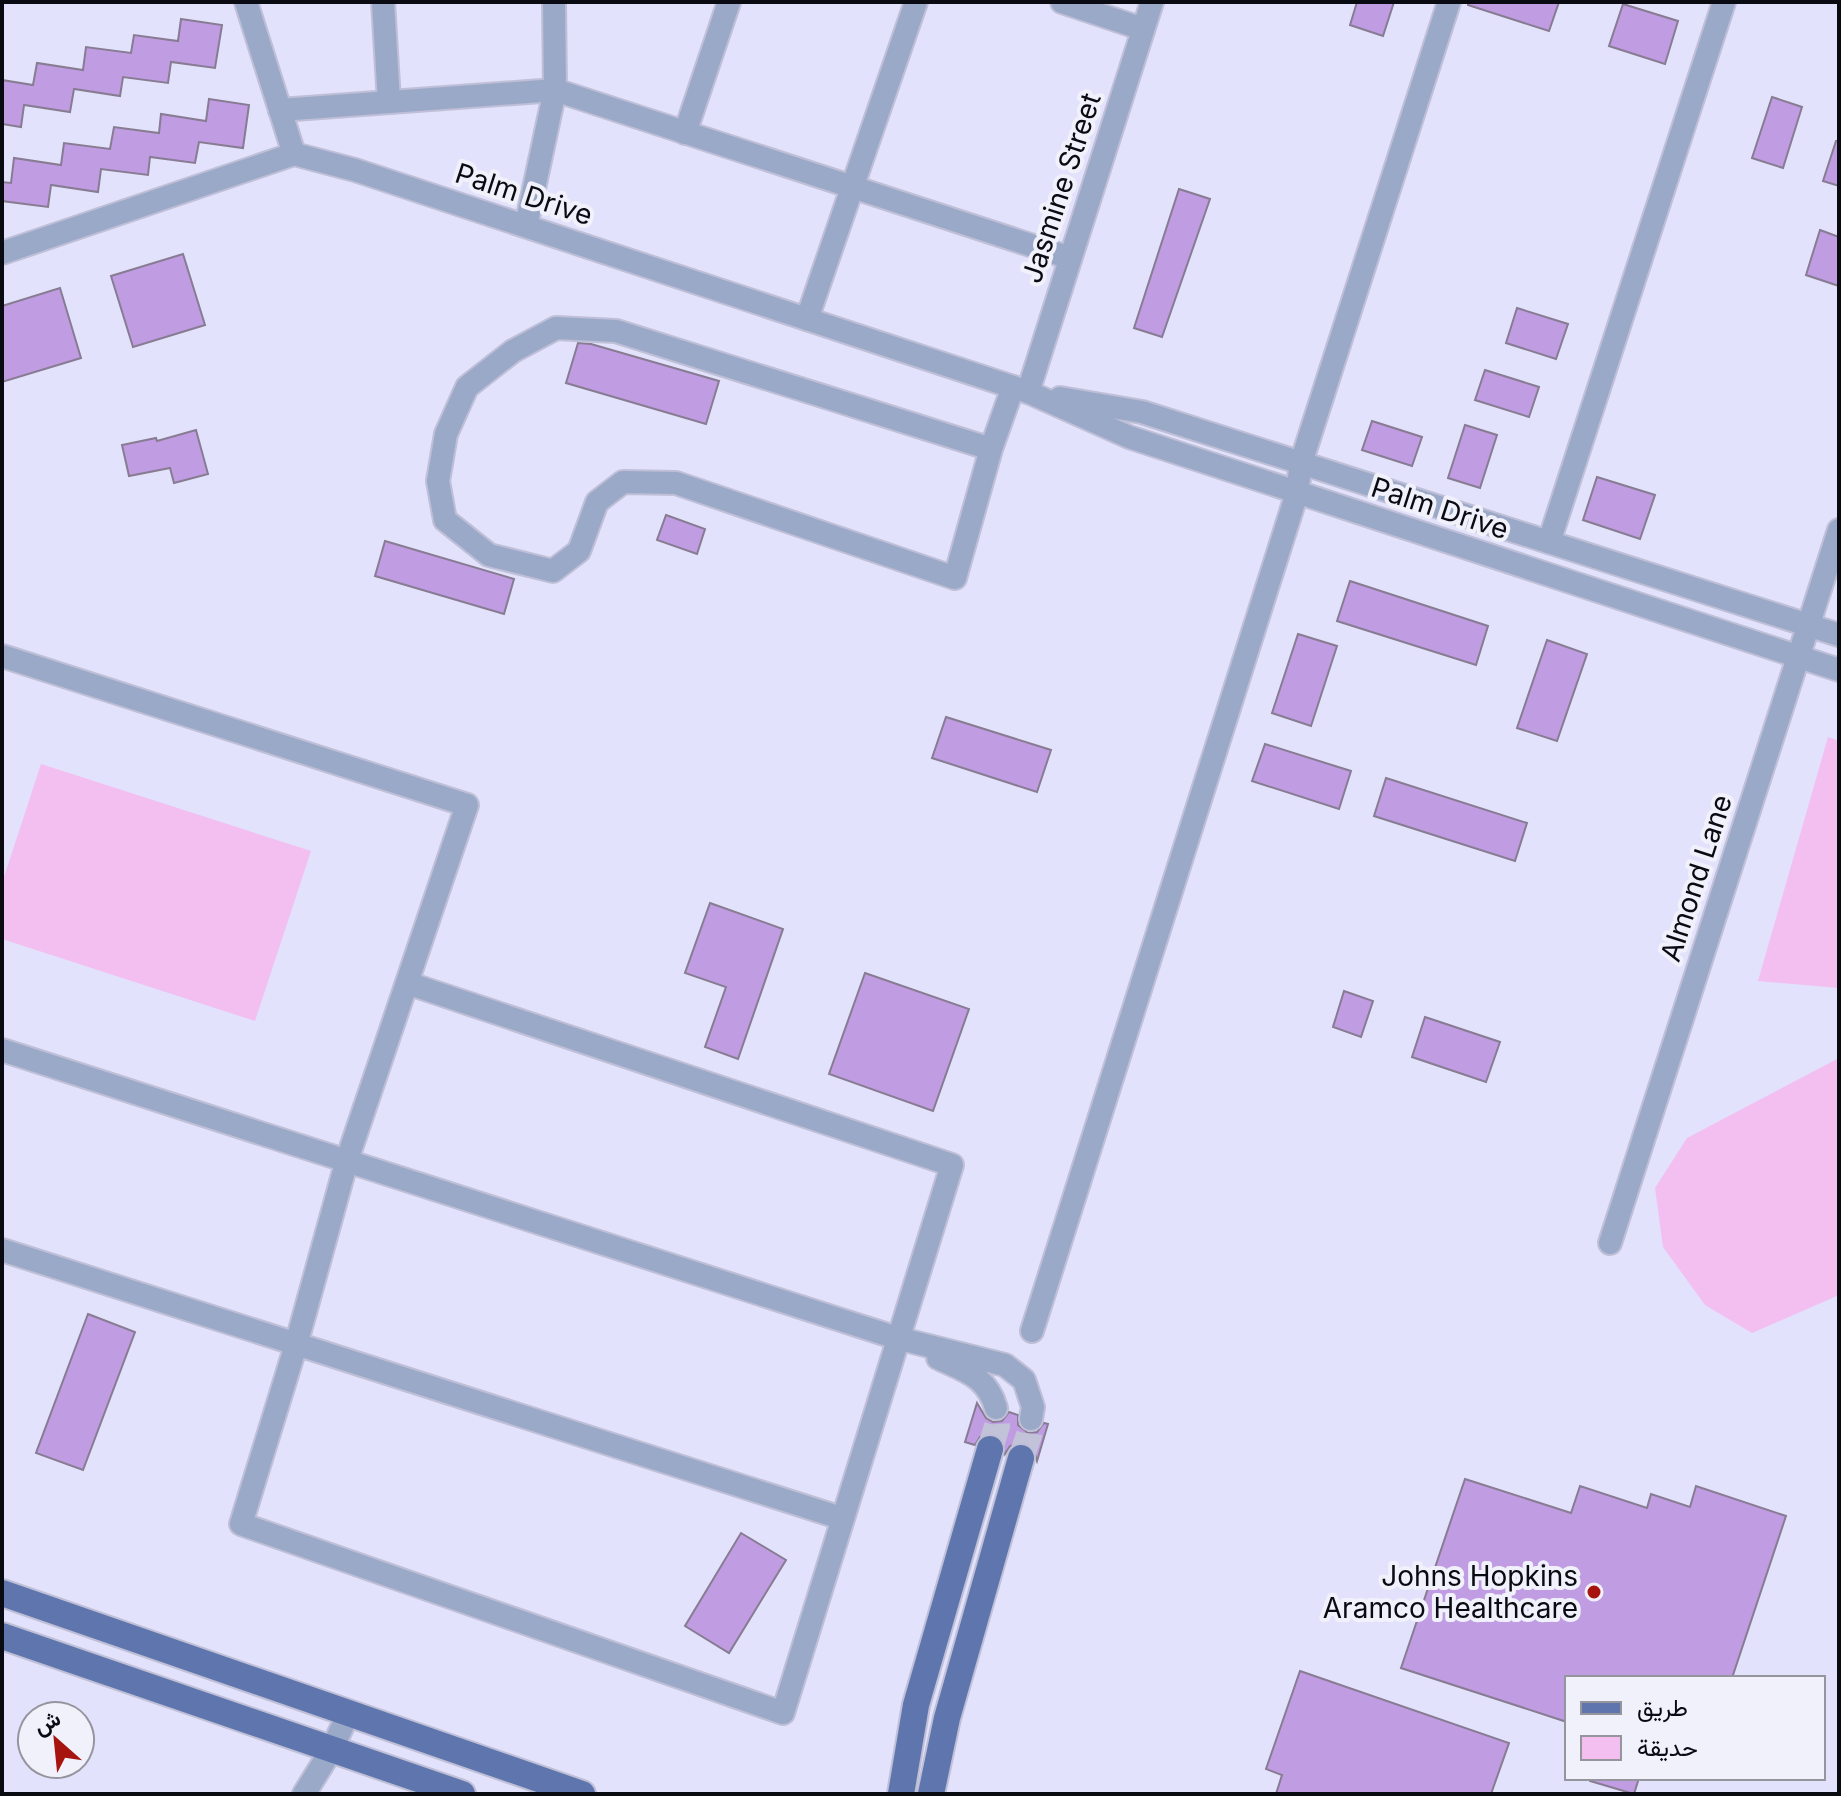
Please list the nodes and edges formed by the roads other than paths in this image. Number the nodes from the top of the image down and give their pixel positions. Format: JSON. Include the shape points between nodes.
{"nodes":[{"id":1,"x":246,"y":2,"type":"edge"},
{"id":2,"x":383,"y":2,"type":"edge"},
{"id":3,"x":554,"y":2,"type":"edge"},
{"id":4,"x":729,"y":2,"type":"edge"},
{"id":5,"x":916,"y":2,"type":"edge"},
{"id":6,"x":1062,"y":2,"type":"edge"},
{"id":7,"x":1152,"y":2,"type":"edge"},
{"id":8,"x":1449,"y":2,"type":"edge"},
{"id":9,"x":1724,"y":2,"type":"edge"},
{"id":10,"x":1143,"y":29,"type":"junction"},
{"id":11,"x":555,"y":90,"type":"junction"},
{"id":12,"x":389,"y":102,"type":"junction"},
{"id":13,"x":280,"y":110,"type":"junction"},
{"id":14,"x":685,"y":133,"type":"junction"},
{"id":15,"x":294,"y":154,"type":"junction"},
{"id":16,"x":853,"y":187,"type":"junction"},
{"id":17,"x":526,"y":226,"type":"junction"},
{"id":18,"x":2,"y":253,"type":"edge"},
{"id":19,"x":1070,"y":258,"type":"junction"},
{"id":20,"x":807,"y":319,"type":"junction"},
{"id":21,"x":1020,"y":389,"type":"junction"},
{"id":22,"x":991,"y":449,"type":"junction"},
{"id":23,"x":1301,"y":463,"type":"junction"},
{"id":24,"x":1297,"y":493,"type":"junction"},
{"id":25,"x":1839,"y":530,"type":"edge"},
{"id":26,"x":1549,"y":542,"type":"junction"},
{"id":27,"x":1808,"y":625,"type":"junction"},
{"id":28,"x":1839,"y":635,"type":"edge"},
{"id":29,"x":2,"y":656,"type":"edge"},
{"id":30,"x":1799,"y":656,"type":"junction"},
{"id":31,"x":1839,"y":670,"type":"edge"},
{"id":32,"x":407,"y":983,"type":"junction"},
{"id":33,"x":2,"y":1050,"type":"edge"},
{"id":34,"x":347,"y":1160,"type":"junction"},
{"id":35,"x":1610,"y":1243,"type":"dead end"},
{"id":36,"x":2,"y":1250,"type":"edge"},
{"id":37,"x":1032,"y":1331,"type":"dead end"},
{"id":38,"x":897,"y":1338,"type":"junction"},
{"id":39,"x":296,"y":1345,"type":"junction"},
{"id":40,"x":996,"y":1408,"type":"tunnel mouth"},
{"id":41,"x":1031,"y":1419,"type":"tunnel mouth"},
{"id":42,"x":990,"y":1449,"type":"tunnel mouth"},
{"id":43,"x":1021,"y":1458,"type":"tunnel mouth"},
{"id":44,"x":980,"y":1483,"type":"junction"},
{"id":45,"x":1010,"y":1492,"type":"junction"},
{"id":46,"x":841,"y":1518,"type":"junction"},
{"id":47,"x":2,"y":1593,"type":"edge"},
{"id":48,"x":948,"y":1596,"type":"junction"},
{"id":49,"x":979,"y":1605,"type":"junction"},
{"id":50,"x":2,"y":1636,"type":"edge"},
{"id":51,"x":349,"y":1712,"type":"junction"},
{"id":52,"x":332,"y":1749,"type":"junction"},
{"id":53,"x":901,"y":1792,"type":"edge"},
{"id":54,"x":304,"y":1794,"type":"edge"},
{"id":55,"x":462,"y":1794,"type":"edge"},
{"id":56,"x":582,"y":1794,"type":"edge"},
{"id":57,"x":931,"y":1794,"type":"edge"}],
"edges":[{"from":1,"to":13,"type":"street"},
{"from":2,"to":12,"type":"street"},
{"from":3,"to":11,"type":"street"},
{"from":4,"to":14,"type":"street"},
{"from":5,"to":16,"type":"street"},
{"from":6,"to":10,"type":"street"},
{"from":7,"to":10,"type":"street","name":"Jasmine Street"},
{"from":8,"to":23,"type":"street"},
{"from":9,"to":26,"type":"street"},
{"from":10,"to":19,"type":"street","name":"Jasmine Street"},
{"from":11,"to":12,"type":"street"},
{"from":11,"to":14,"type":"street"},
{"from":11,"to":17,"type":"street"},
{"from":12,"to":13,"type":"street"},
{"from":13,"to":15,"type":"street"},
{"from":14,"to":16,"type":"street"},
{"from":15,"to":17,"type":"street","name":"Palm Drive"},
{"from":15,"to":18,"type":"street"},
{"from":16,"to":19,"type":"street"},
{"from":16,"to":20,"type":"street"},
{"from":17,"to":20,"type":"street","name":"Palm Drive"},
{"from":19,"to":21,"type":"street","name":"Jasmine Street"},
{"from":20,"to":21,"type":"street","name":"Palm Drive"},
{"from":21,"to":22,"type":"street","name":"Jasmine Street"},
{"from":21,"to":23,"type":"street","name":"Palm Drive","via":[[1142,412]]},
{"from":21,"to":24,"type":"street","name":"Palm Drive","via":[[1129,437]]},
{"from":22,"to":22,"type":"street","name":"Jasmine Street","via":[[616,331],[556,328],[513,351],[467,387],[446,434],[438,481],[445,520],[489,555],[553,571],[579,551],[597,502],[623,482],[676,483],[955,578]]},
{"from":23,"to":24,"type":"street"},
{"from":23,"to":26,"type":"street","name":"Palm Drive"},
{"from":24,"to":30,"type":"street","name":"Palm Drive"},
{"from":24,"to":37,"type":"street"},
{"from":25,"to":27,"type":"street","name":"Almond Lane"},
{"from":26,"to":27,"type":"street","name":"Palm Drive"},
{"from":27,"to":28,"type":"street","name":"Palm Drive"},
{"from":27,"to":30,"type":"street","name":"Almond Lane"},
{"from":29,"to":32,"type":"street","via":[[467,805]]},
{"from":30,"to":31,"type":"street","name":"Palm Drive"},
{"from":30,"to":35,"type":"street","name":"Almond Lane"},
{"from":32,"to":34,"type":"street"},
{"from":32,"to":38,"type":"street","via":[[952,1165]]},
{"from":33,"to":34,"type":"street"},
{"from":34,"to":38,"type":"street"},
{"from":34,"to":39,"type":"street"},
{"from":36,"to":39,"type":"street"},
{"from":38,"to":40,"type":"street","via":[[979,1378]]},
{"from":38,"to":41,"type":"street","via":[[1005,1365],[1024,1380],[1033,1407]]},
{"from":38,"to":46,"type":"street"},
{"from":39,"to":46,"type":"street"},
{"from":39,"to":46,"type":"street","via":[[241,1524],[783,1713]]},
{"from":42,"to":44,"type":"main road"},
{"from":43,"to":45,"type":"main road"},
{"from":44,"to":45,"type":"street"},
{"from":44,"to":48,"type":"main road"},
{"from":45,"to":49,"type":"main road"},
{"from":47,"to":51,"type":"main road"},
{"from":48,"to":49,"type":"street"},
{"from":48,"to":53,"type":"main road","via":[[916,1705]]},
{"from":49,"to":57,"type":"main road"},
{"from":50,"to":52,"type":"main road"},
{"from":51,"to":52,"type":"street"},
{"from":51,"to":56,"type":"main road"},
{"from":52,"to":54,"type":"street"},
{"from":52,"to":55,"type":"main road"}]}
